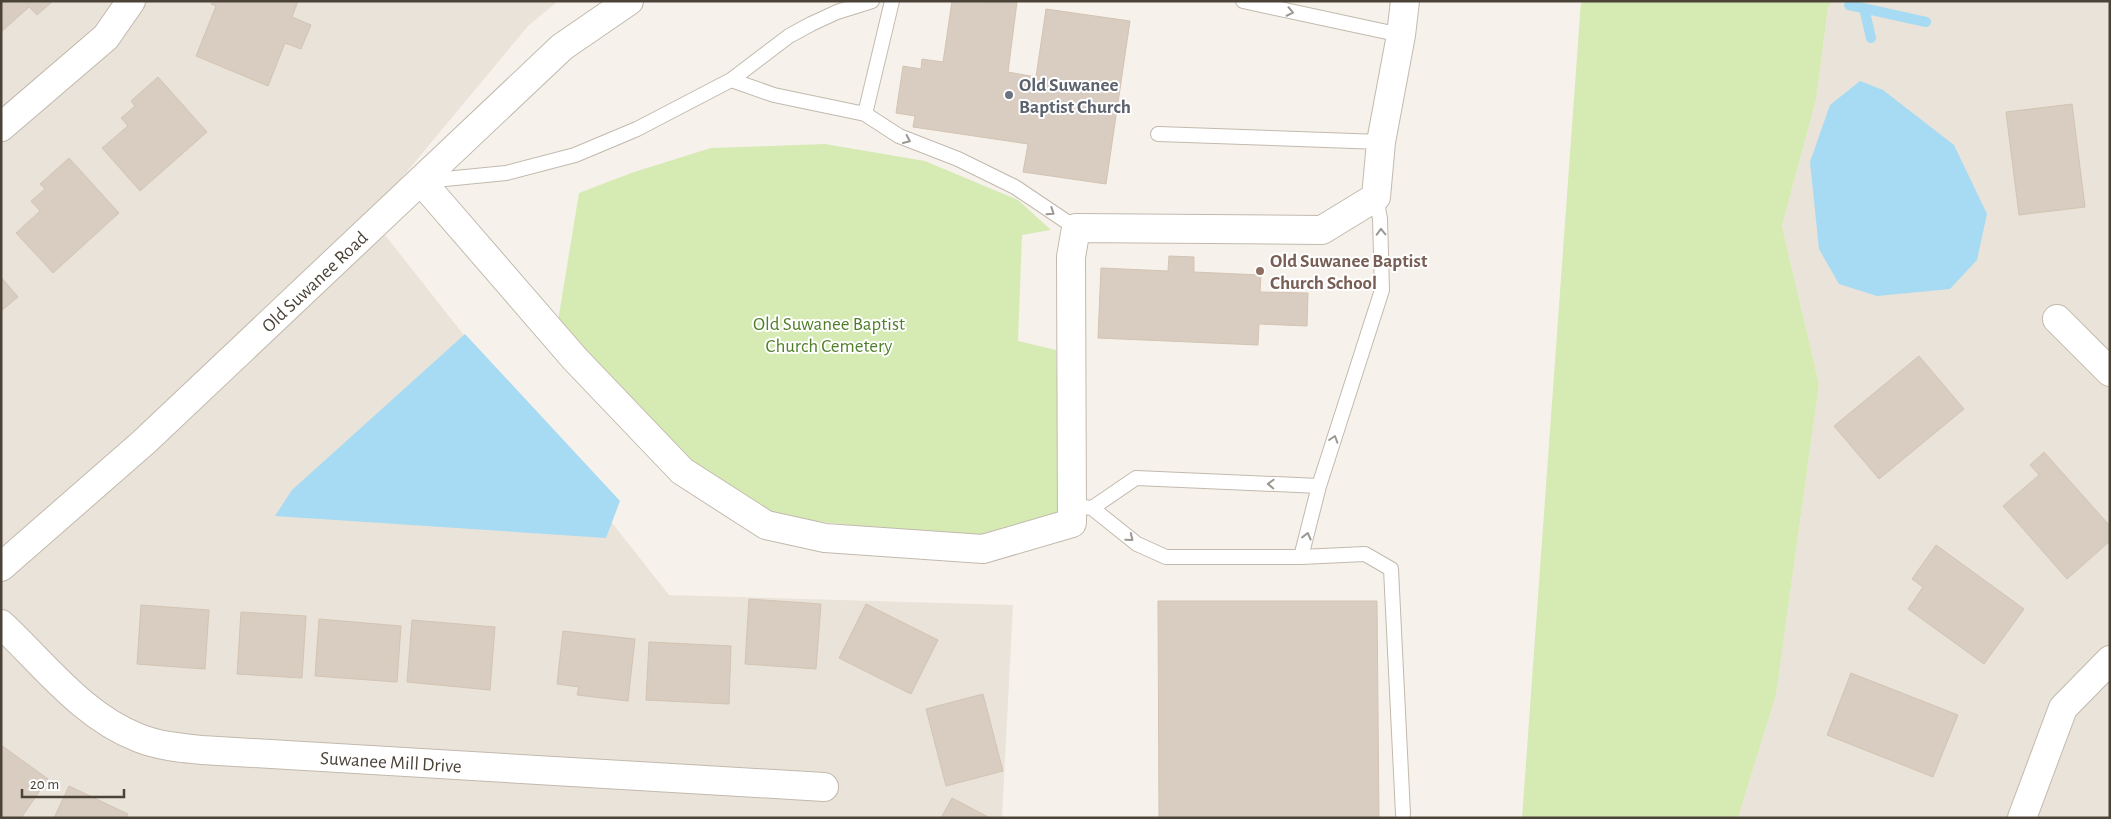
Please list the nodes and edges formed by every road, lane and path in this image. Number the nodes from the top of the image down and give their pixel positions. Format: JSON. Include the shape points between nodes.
{"nodes":[{"id":1,"x":131,"y":1,"type":"edge"},
{"id":2,"x":629,"y":1,"type":"edge"},
{"id":3,"x":872,"y":1,"type":"edge"},
{"id":4,"x":892,"y":1,"type":"edge"},
{"id":5,"x":1243,"y":1,"type":"edge"},
{"id":6,"x":1405,"y":1,"type":"edge"},
{"id":7,"x":1401,"y":35,"type":"junction"},
{"id":8,"x":731,"y":80,"type":"junction"},
{"id":9,"x":865,"y":114,"type":"junction"},
{"id":10,"x":1,"y":127,"type":"edge"},
{"id":11,"x":1158,"y":134,"type":"dead end"},
{"id":12,"x":1381,"y":142,"type":"junction"},
{"id":13,"x":422,"y":181,"type":"junction"},
{"id":14,"x":1376,"y":197,"type":"junction"},
{"id":15,"x":1076,"y":228,"type":"junction"},
{"id":16,"x":2058,"y":319,"type":"dead end"},
{"id":17,"x":2110,"y":372,"type":"edge"},
{"id":18,"x":1320,"y":486,"type":"junction"},
{"id":19,"x":1082,"y":507,"type":"junction"},
{"id":20,"x":1301,"y":557,"type":"junction"},
{"id":21,"x":1,"y":567,"type":"edge"},
{"id":22,"x":1,"y":624,"type":"edge"},
{"id":23,"x":2110,"y":660,"type":"edge"},
{"id":24,"x":824,"y":787,"type":"dead end"},
{"id":25,"x":1403,"y":814,"type":"dead end"},
{"id":26,"x":2022,"y":818,"type":"edge"}],
"edges":[{"from":1,"to":10,"type":"street","via":[[106,37]]},
{"from":2,"to":13,"type":"street","name":"Old Suwanee Road","via":[[562,47]]},
{"from":3,"to":8,"type":"lane","via":[[837,12],[801,29]]},
{"from":4,"to":9,"type":"lane"},
{"from":5,"to":7,"type":"lane","one_way":true},
{"from":6,"to":7,"type":"street"},
{"from":7,"to":12,"type":"street"},
{"from":8,"to":9,"type":"lane","via":[[774,95]]},
{"from":8,"to":13,"type":"lane","via":[[637,129],[575,155],[506,173]]},
{"from":9,"to":15,"type":"lane","one_way":true,"via":[[899,136],[958,159],[1015,187]]},
{"from":11,"to":12,"type":"lane"},
{"from":12,"to":14,"type":"street"},
{"from":13,"to":19,"type":"street","via":[[575,359],[682,471],[766,525],[825,538],[983,549],[1072,523]]},
{"from":13,"to":21,"type":"street","name":"Old Suwanee Road","via":[[144,442]]},
{"from":14,"to":15,"type":"street","via":[[1322,230]]},
{"from":18,"to":14,"type":"lane","one_way":true,"via":[[1382,290],[1380,219]]},
{"from":15,"to":19,"type":"street","via":[[1071,258]]},
{"from":16,"to":17,"type":"street"},
{"from":18,"to":19,"type":"lane","one_way":true,"via":[[1136,478]]},
{"from":20,"to":18,"type":"lane","one_way":true},
{"from":19,"to":20,"type":"lane","one_way":true,"via":[[1137,544],[1166,557]]},
{"from":20,"to":25,"type":"lane","via":[[1365,554],[1390,569]]},
{"from":22,"to":24,"type":"street","name":"Suwanee Mill Drive","via":[[95,713],[124,732],[160,745]]},
{"from":23,"to":26,"type":"street","via":[[2064,708]]}]}
